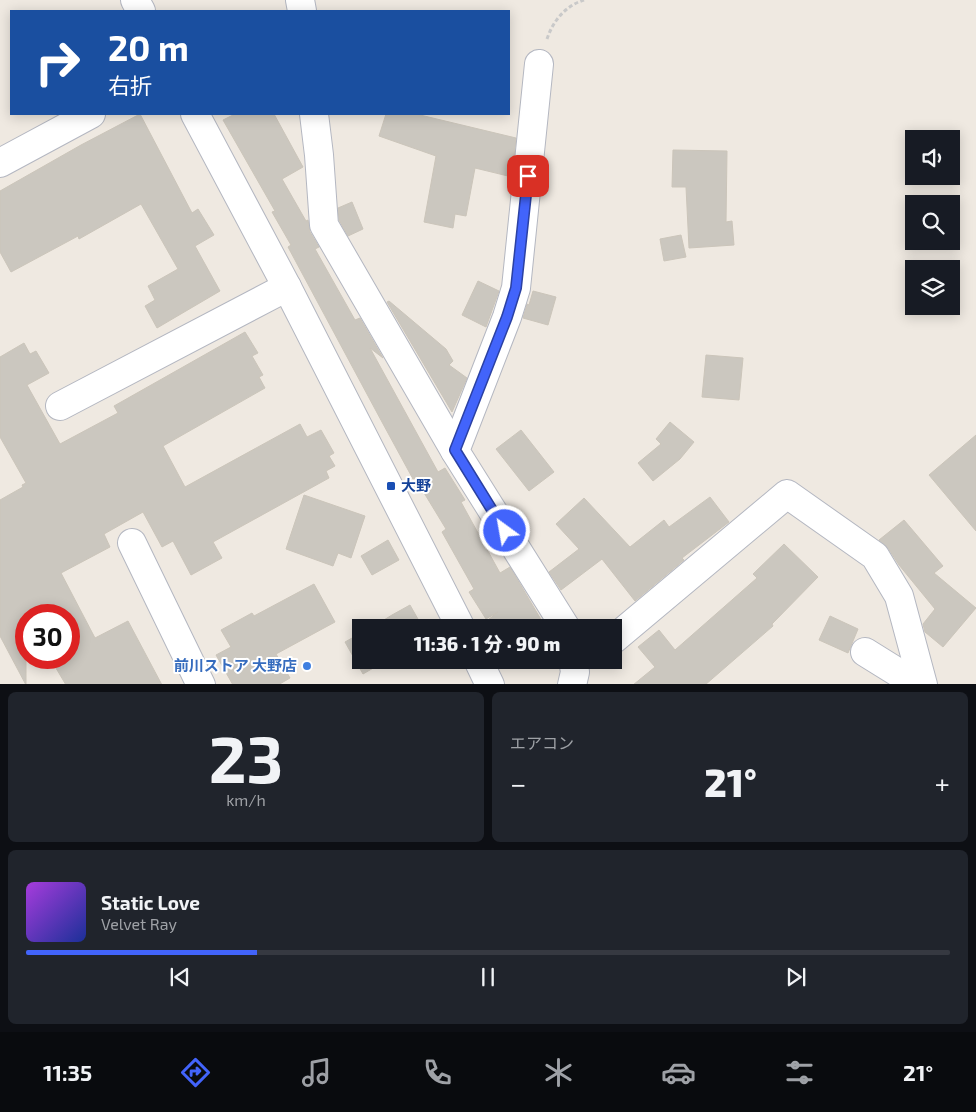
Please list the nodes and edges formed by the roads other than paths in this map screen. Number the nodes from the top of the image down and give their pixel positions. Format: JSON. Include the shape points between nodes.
{"nodes":[{"id":1,"x":539,"y":64,"type":"road end"},
{"id":2,"x":90,"y":115,"type":"edge"},
{"id":3,"x":196,"y":115,"type":"edge"},
{"id":4,"x":314,"y":115,"type":"edge"},
{"id":5,"x":0,"y":163,"type":"edge"},
{"id":6,"x":287,"y":287,"type":"junction"},
{"id":7,"x":60,"y":406,"type":"dead end"},
{"id":8,"x":455,"y":450,"type":"junction"},
{"id":9,"x":132,"y":543,"type":"dead end"},
{"id":10,"x":456,"y":619,"type":"edge"},
{"id":11,"x":560,"y":619,"type":"edge"},
{"id":12,"x":622,"y":632,"type":"edge"},
{"id":13,"x":865,"y":652,"type":"dead end"},
{"id":14,"x":482,"y":669,"type":"edge"},
{"id":15,"x":201,"y":684,"type":"edge"},
{"id":16,"x":490,"y":684,"type":"edge"},
{"id":17,"x":918,"y":684,"type":"edge"},
{"id":18,"x":923,"y":684,"type":"edge"}],
"edges":[{"from":1,"to":8,"type":"street","via":[[516,288]]},
{"from":2,"to":5,"type":"street"},
{"from":3,"to":6,"type":"street"},
{"from":4,"to":8,"type":"street","via":[[324,225]]},
{"from":6,"to":7,"type":"street"},
{"from":6,"to":10,"type":"street"},
{"from":8,"to":11,"type":"street"},
{"from":9,"to":15,"type":"street"},
{"from":12,"to":18,"type":"street","via":[[788,494],[875,556],[900,596]]},
{"from":13,"to":17,"type":"street"},
{"from":14,"to":16,"type":"street"}]}
